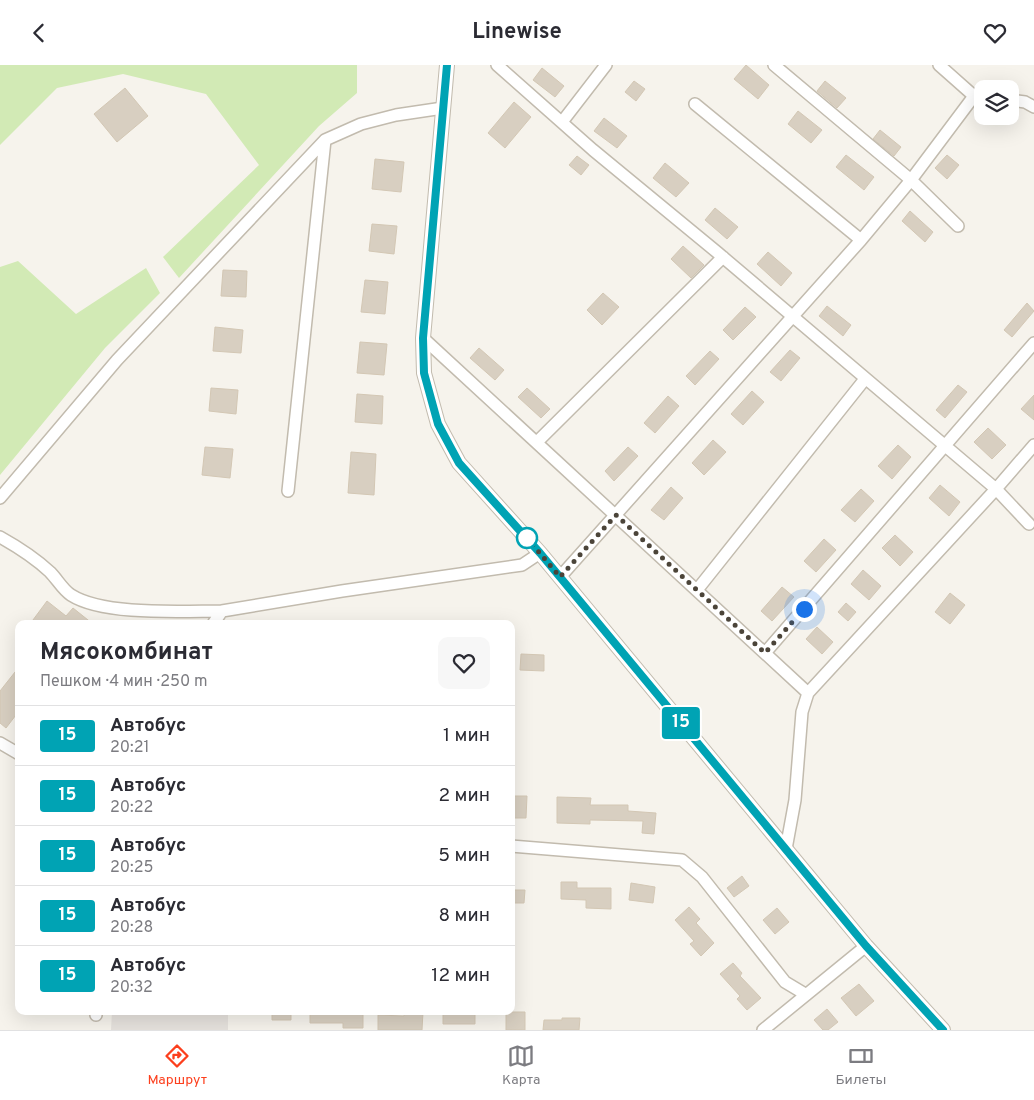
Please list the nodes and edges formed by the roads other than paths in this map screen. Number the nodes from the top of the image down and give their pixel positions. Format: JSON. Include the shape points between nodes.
{"nodes":[{"id":1,"x":447,"y":65,"type":"edge"},
{"id":2,"x":497,"y":65,"type":"edge"},
{"id":3,"x":606,"y":65,"type":"edge"},
{"id":4,"x":774,"y":65,"type":"edge"},
{"id":5,"x":939,"y":65,"type":"edge"},
{"id":6,"x":974,"y":93,"type":"edge"},
{"id":7,"x":974,"y":101,"type":"edge"},
{"id":8,"x":1019,"y":101,"type":"edge"},
{"id":9,"x":695,"y":104,"type":"dead end"},
{"id":10,"x":1034,"y":107,"type":"edge"},
{"id":11,"x":443,"y":108,"type":"junction"},
{"id":12,"x":562,"y":122,"type":"junction"},
{"id":13,"x":325,"y":140,"type":"junction"},
{"id":14,"x":911,"y":181,"type":"junction"},
{"id":15,"x":958,"y":226,"type":"dead end"},
{"id":16,"x":861,"y":240,"type":"junction"},
{"id":17,"x":723,"y":257,"type":"junction"},
{"id":18,"x":792,"y":318,"type":"junction"},
{"id":19,"x":423,"y":338,"type":"junction"},
{"id":20,"x":1034,"y":343,"type":"edge"},
{"id":21,"x":865,"y":379,"type":"junction"},
{"id":22,"x":537,"y":443,"type":"junction"},
{"id":23,"x":1034,"y":445,"type":"edge"},
{"id":24,"x":946,"y":447,"type":"junction"},
{"id":25,"x":996,"y":489,"type":"junction"},
{"id":26,"x":288,"y":491,"type":"dead end"},
{"id":27,"x":0,"y":498,"type":"edge"},
{"id":28,"x":616,"y":515,"type":"junction"},
{"id":29,"x":1029,"y":524,"type":"dead end"},
{"id":30,"x":0,"y":537,"type":"edge"},
{"id":31,"x":540,"y":553,"type":"junction"},
{"id":32,"x":560,"y":577,"type":"junction"},
{"id":33,"x":697,"y":590,"type":"junction"},
{"id":34,"x":222,"y":611,"type":"junction"},
{"id":35,"x":216,"y":620,"type":"edge"},
{"id":36,"x":765,"y":653,"type":"junction"},
{"id":37,"x":808,"y":693,"type":"junction"},
{"id":38,"x":0,"y":743,"type":"edge"},
{"id":39,"x":15,"y":752,"type":"edge"},
{"id":40,"x":515,"y":846,"type":"edge"},
{"id":41,"x":786,"y":849,"type":"junction"},
{"id":42,"x":866,"y":946,"type":"junction"},
{"id":43,"x":805,"y":994,"type":"junction"},
{"id":44,"x":763,"y":1030,"type":"edge"},
{"id":45,"x":943,"y":1030,"type":"edge"}],
"edges":[{"from":1,"to":11,"type":"street"},
{"from":2,"to":12,"type":"street"},
{"from":3,"to":12,"type":"street"},
{"from":4,"to":14,"type":"street"},
{"from":5,"to":6,"type":"street"},
{"from":7,"to":14,"type":"street"},
{"from":8,"to":10,"type":"street"},
{"from":9,"to":16,"type":"street"},
{"from":11,"to":13,"type":"street","via":[[370,122]]},
{"from":11,"to":19,"type":"street"},
{"from":12,"to":17,"type":"street"},
{"from":13,"to":26,"type":"street"},
{"from":13,"to":27,"type":"street","via":[[117,360]]},
{"from":14,"to":15,"type":"street"},
{"from":14,"to":16,"type":"street"},
{"from":16,"to":18,"type":"street"},
{"from":17,"to":18,"type":"street"},
{"from":17,"to":22,"type":"street"},
{"from":18,"to":21,"type":"street"},
{"from":18,"to":28,"type":"street"},
{"from":19,"to":22,"type":"street"},
{"from":19,"to":31,"type":"street","via":[[424,373],[438,424],[459,463]]},
{"from":20,"to":24,"type":"street"},
{"from":21,"to":24,"type":"street"},
{"from":21,"to":33,"type":"street"},
{"from":22,"to":28,"type":"street"},
{"from":23,"to":25,"type":"street"},
{"from":24,"to":25,"type":"street"},
{"from":24,"to":36,"type":"street"},
{"from":25,"to":29,"type":"street"},
{"from":25,"to":37,"type":"street"},
{"from":28,"to":32,"type":"street"},
{"from":28,"to":33,"type":"street"},
{"from":30,"to":34,"type":"street","via":[[49,571],[70,594],[96,605],[158,612]]},
{"from":31,"to":32,"type":"street"},
{"from":31,"to":34,"type":"street","via":[[522,565]]},
{"from":32,"to":41,"type":"street"},
{"from":33,"to":36,"type":"street"},
{"from":34,"to":35,"type":"street"},
{"from":36,"to":37,"type":"street"},
{"from":37,"to":41,"type":"street","via":[[802,712],[796,801]]},
{"from":38,"to":39,"type":"street"},
{"from":40,"to":43,"type":"street","via":[[682,860],[702,877],[786,982]]},
{"from":41,"to":42,"type":"street"},
{"from":42,"to":43,"type":"street"},
{"from":42,"to":45,"type":"street"},
{"from":43,"to":44,"type":"street"}]}
